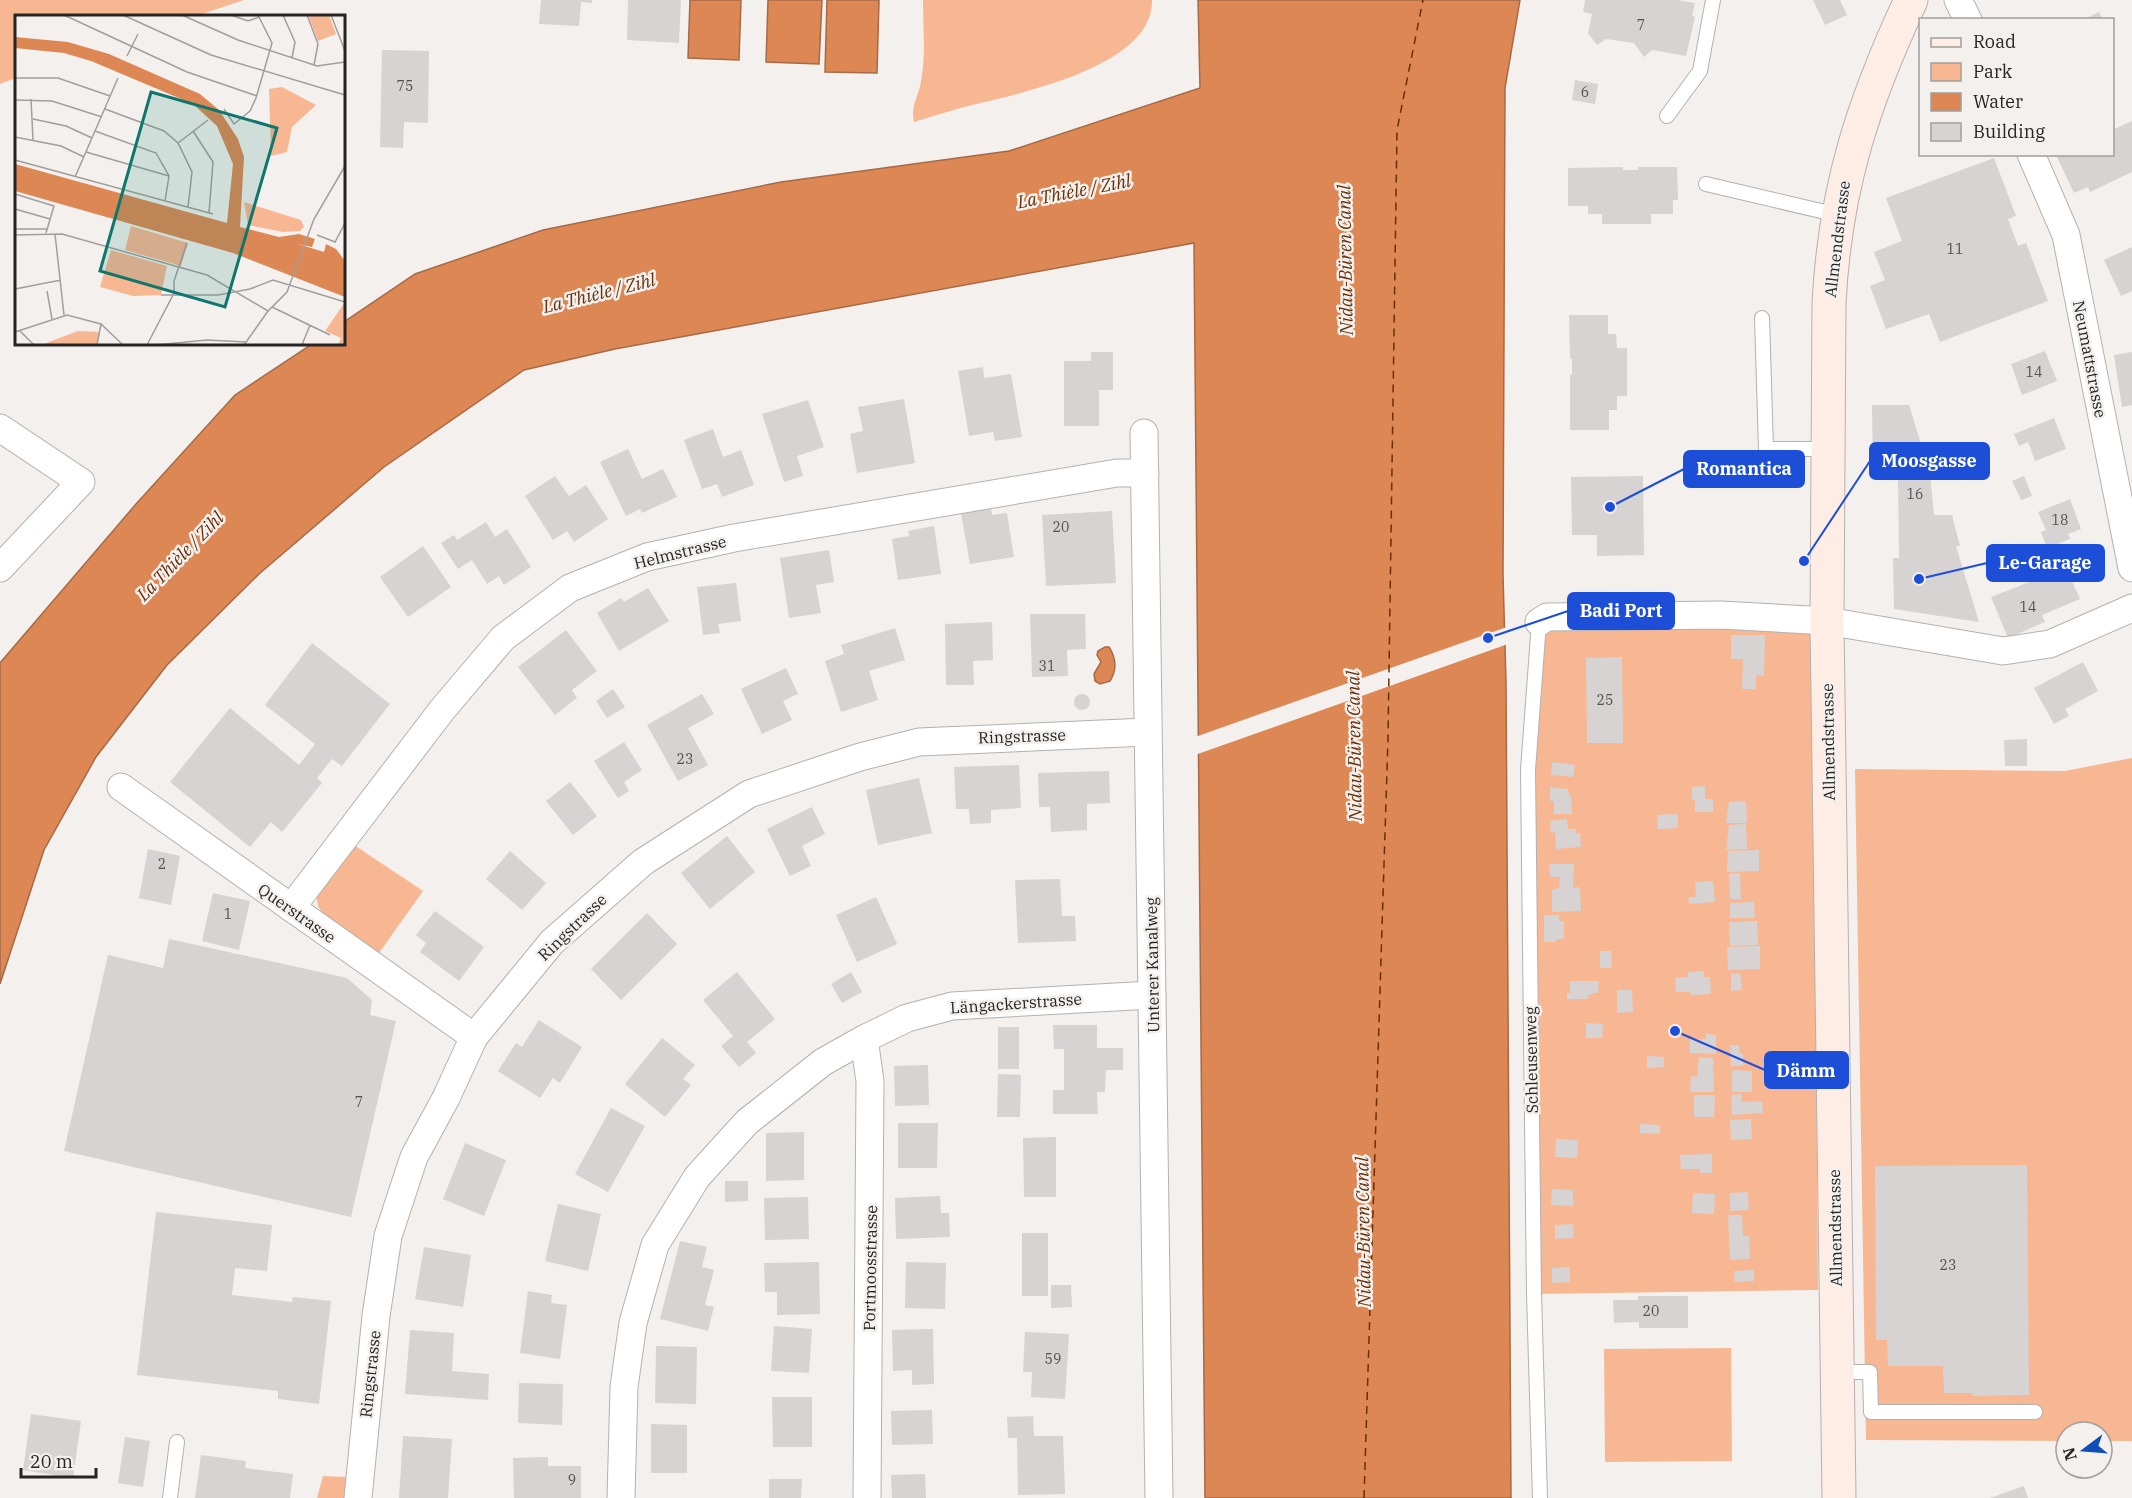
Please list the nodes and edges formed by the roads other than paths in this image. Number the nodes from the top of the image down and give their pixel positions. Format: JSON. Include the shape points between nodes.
{"nodes":[{"id":1,"x":1713,"y":0,"type":"edge"},
{"id":2,"x":1911,"y":0,"type":"edge"},
{"id":3,"x":1958,"y":0,"type":"edge"},
{"id":4,"x":1967,"y":18,"type":"edge"},
{"id":5,"x":1667,"y":116,"type":"dead end"},
{"id":6,"x":2032,"y":156,"type":"edge"},
{"id":7,"x":1706,"y":184,"type":"dead end"},
{"id":8,"x":1838,"y":216,"type":"junction"},
{"id":9,"x":1762,"y":318,"type":"dead end"},
{"id":10,"x":0,"y":428,"type":"edge"},
{"id":11,"x":1144,"y":433,"type":"dead end"},
{"id":12,"x":1829,"y":449,"type":"junction"},
{"id":13,"x":1145,"y":473,"type":"junction"},
{"id":14,"x":0,"y":568,"type":"edge"},
{"id":15,"x":2132,"y":568,"type":"edge"},
{"id":16,"x":2132,"y":608,"type":"edge"},
{"id":17,"x":1827,"y":621,"type":"junction"},
{"id":18,"x":1539,"y":622,"type":"joint"},
{"id":19,"x":1147,"y":732,"type":"junction"},
{"id":20,"x":121,"y":787,"type":"dead end"},
{"id":21,"x":291,"y":908,"type":"junction"},
{"id":22,"x":1152,"y":995,"type":"junction"},
{"id":23,"x":474,"y":1036,"type":"junction"},
{"id":24,"x":864,"y":1039,"type":"junction"},
{"id":25,"x":1837,"y":1372,"type":"junction"},
{"id":26,"x":2035,"y":1412,"type":"dead end"},
{"id":27,"x":177,"y":1442,"type":"dead end"},
{"id":28,"x":170,"y":1498,"type":"edge"},
{"id":29,"x":358,"y":1498,"type":"edge"},
{"id":30,"x":621,"y":1498,"type":"edge"},
{"id":31,"x":867,"y":1498,"type":"edge"},
{"id":32,"x":1158,"y":1498,"type":"edge"},
{"id":33,"x":1540,"y":1498,"type":"edge"},
{"id":34,"x":1839,"y":1498,"type":"edge"}],
"edges":[{"from":1,"to":5,"type":"lane","via":[[1700,71]]},
{"from":2,"to":8,"type":"main road","name":"Allmendstrasse","via":[[1886,52],[1861,120]]},
{"from":3,"to":4,"type":"street"},
{"from":6,"to":15,"type":"street","name":"Neumattstrasse","via":[[2066,235]]},
{"from":7,"to":8,"type":"lane"},
{"from":8,"to":12,"type":"main road","name":"Allmendstrasse","via":[[1829,303]]},
{"from":9,"to":12,"type":"lane","via":[[1767,449]]},
{"from":10,"to":14,"type":"street","via":[[81,482]]},
{"from":11,"to":13,"type":"street","name":"Unterer Kanalweg"},
{"from":12,"to":17,"type":"main road","name":"Allmendstrasse"},
{"from":13,"to":19,"type":"street","name":"Unterer Kanalweg"},
{"from":13,"to":21,"type":"street","name":"Helmstrasse","via":[[1117,473],[734,538],[647,557],[570,588],[503,638],[442,710]]},
{"from":16,"to":17,"type":"street","via":[[2050,644],[2003,651]]},
{"from":17,"to":18,"type":"street","via":[[1721,615],[1547,617]]},
{"from":17,"to":25,"type":"main road","name":"Allmendstrasse"},
{"from":18,"to":33,"type":"lane","name":"Schleusenweg","via":[[1528,799]]},
{"from":19,"to":22,"type":"street","name":"Unterer Kanalweg"},
{"from":19,"to":23,"type":"street","name":"Ringstrasse","via":[[919,742],[749,794],[643,862],[561,934]]},
{"from":20,"to":21,"type":"street","name":"Querstrasse"},
{"from":21,"to":23,"type":"street","name":"Querstrasse"},
{"from":22,"to":24,"type":"street","name":"Längackerstrasse","via":[[952,1006],[907,1018]]},
{"from":22,"to":32,"type":"street","name":"Unterer Kanalweg"},
{"from":23,"to":29,"type":"street","name":"Ringstrasse","via":[[414,1157],[388,1236]]},
{"from":24,"to":30,"type":"street","name":"Längackerstrasse","via":[[823,1062],[747,1122],[697,1177],[655,1245],[633,1323],[624,1387]]},
{"from":24,"to":31,"type":"street","name":"Portmoosstrasse","via":[[870,1081]]},
{"from":25,"to":26,"type":"lane","via":[[1870,1372],[1870,1412]]},
{"from":25,"to":34,"type":"main road","name":"Allmendstrasse"},
{"from":27,"to":28,"type":"lane"}]}
